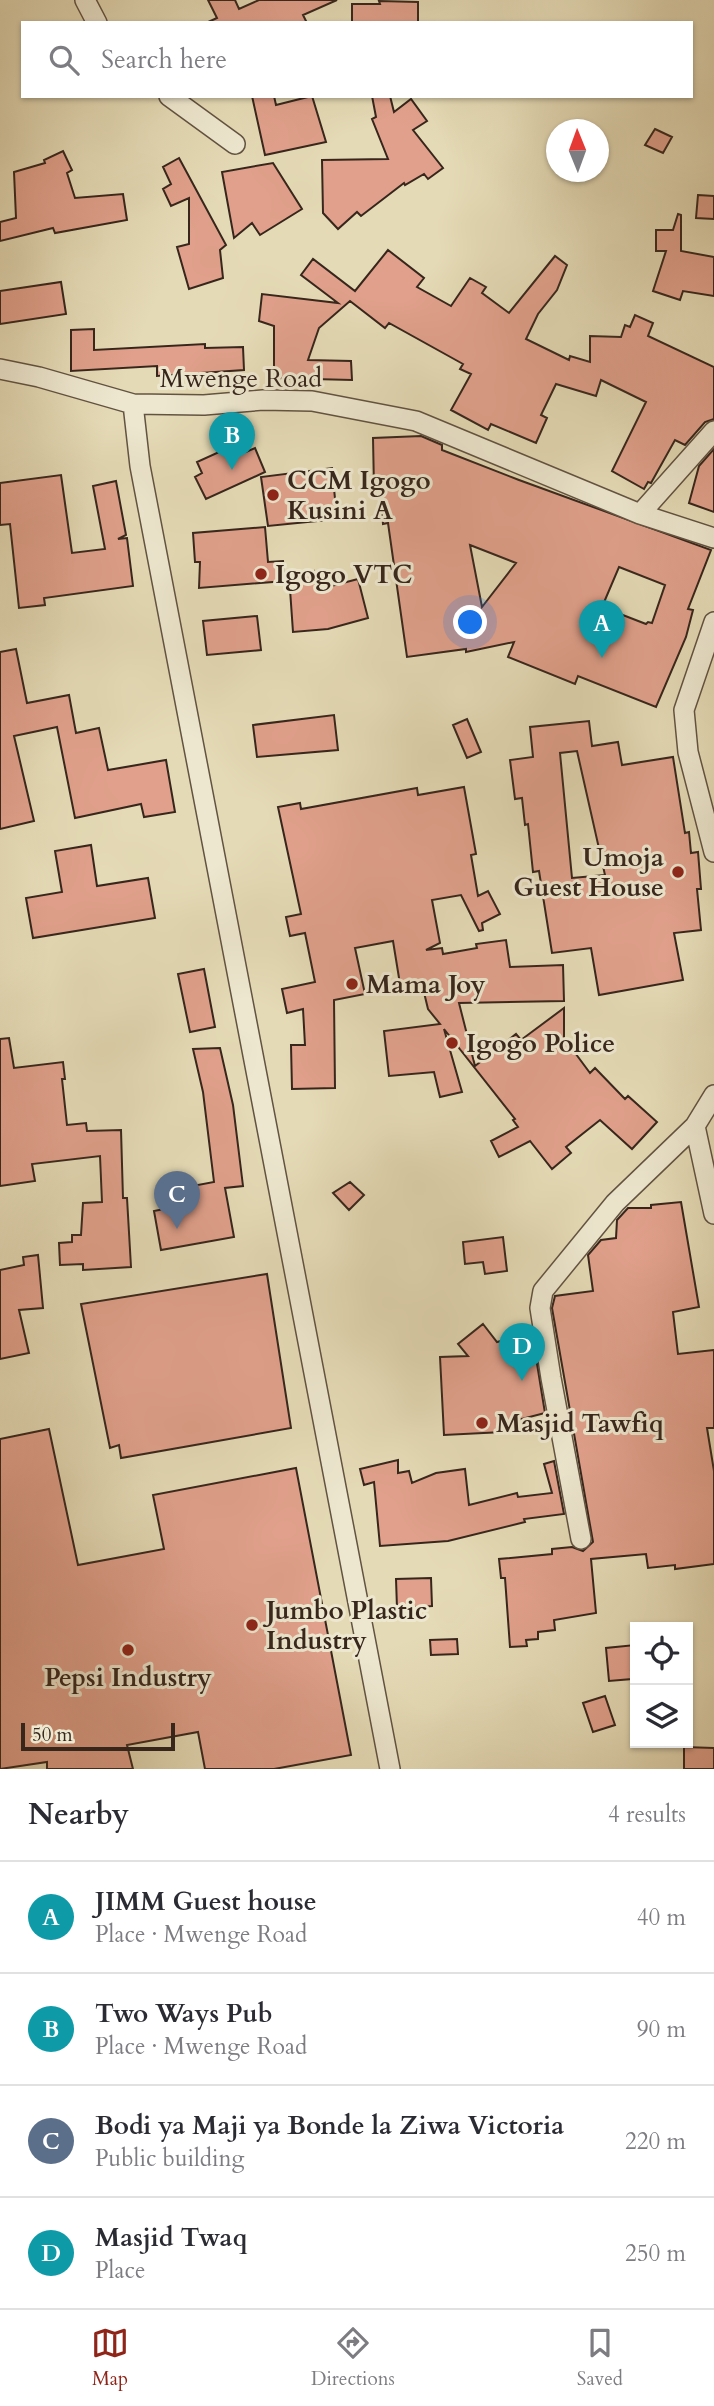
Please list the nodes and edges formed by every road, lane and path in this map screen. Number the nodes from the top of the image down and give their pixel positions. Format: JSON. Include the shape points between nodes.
{"nodes":[{"id":1,"x":85,"y":0,"type":"edge"},
{"id":2,"x":96,"y":21,"type":"edge"},
{"id":3,"x":172,"y":98,"type":"edge"},
{"id":4,"x":235,"y":144,"type":"dead end"},
{"id":5,"x":0,"y":369,"type":"edge"},
{"id":6,"x":133,"y":404,"type":"junction"},
{"id":7,"x":714,"y":430,"type":"edge"},
{"id":8,"x":640,"y":514,"type":"junction"},
{"id":9,"x":714,"y":538,"type":"edge"},
{"id":10,"x":714,"y":622,"type":"edge"},
{"id":11,"x":714,"y":852,"type":"edge"},
{"id":12,"x":714,"y":1095,"type":"edge"},
{"id":13,"x":695,"y":1126,"type":"junction"},
{"id":14,"x":714,"y":1214,"type":"edge"},
{"id":15,"x":581,"y":1539,"type":"dead end"},
{"id":16,"x":390,"y":1769,"type":"edge"}],
"edges":[{"from":1,"to":2,"type":"street"},
{"from":3,"to":4,"type":"street"},
{"from":5,"to":6,"type":"street","name":"Mwenge Road"},
{"from":6,"to":8,"type":"street","name":"Mwenge Road","via":[[312,401],[416,421]]},
{"from":6,"to":16,"type":"street","via":[[142,479]]},
{"from":7,"to":8,"type":"street"},
{"from":8,"to":9,"type":"street","name":"Mwenge Road"},
{"from":10,"to":11,"type":"street","via":[[684,710],[688,752]]},
{"from":12,"to":13,"type":"street"},
{"from":13,"to":14,"type":"street"},
{"from":13,"to":15,"type":"street","via":[[615,1203],[543,1291],[540,1308]]}]}
